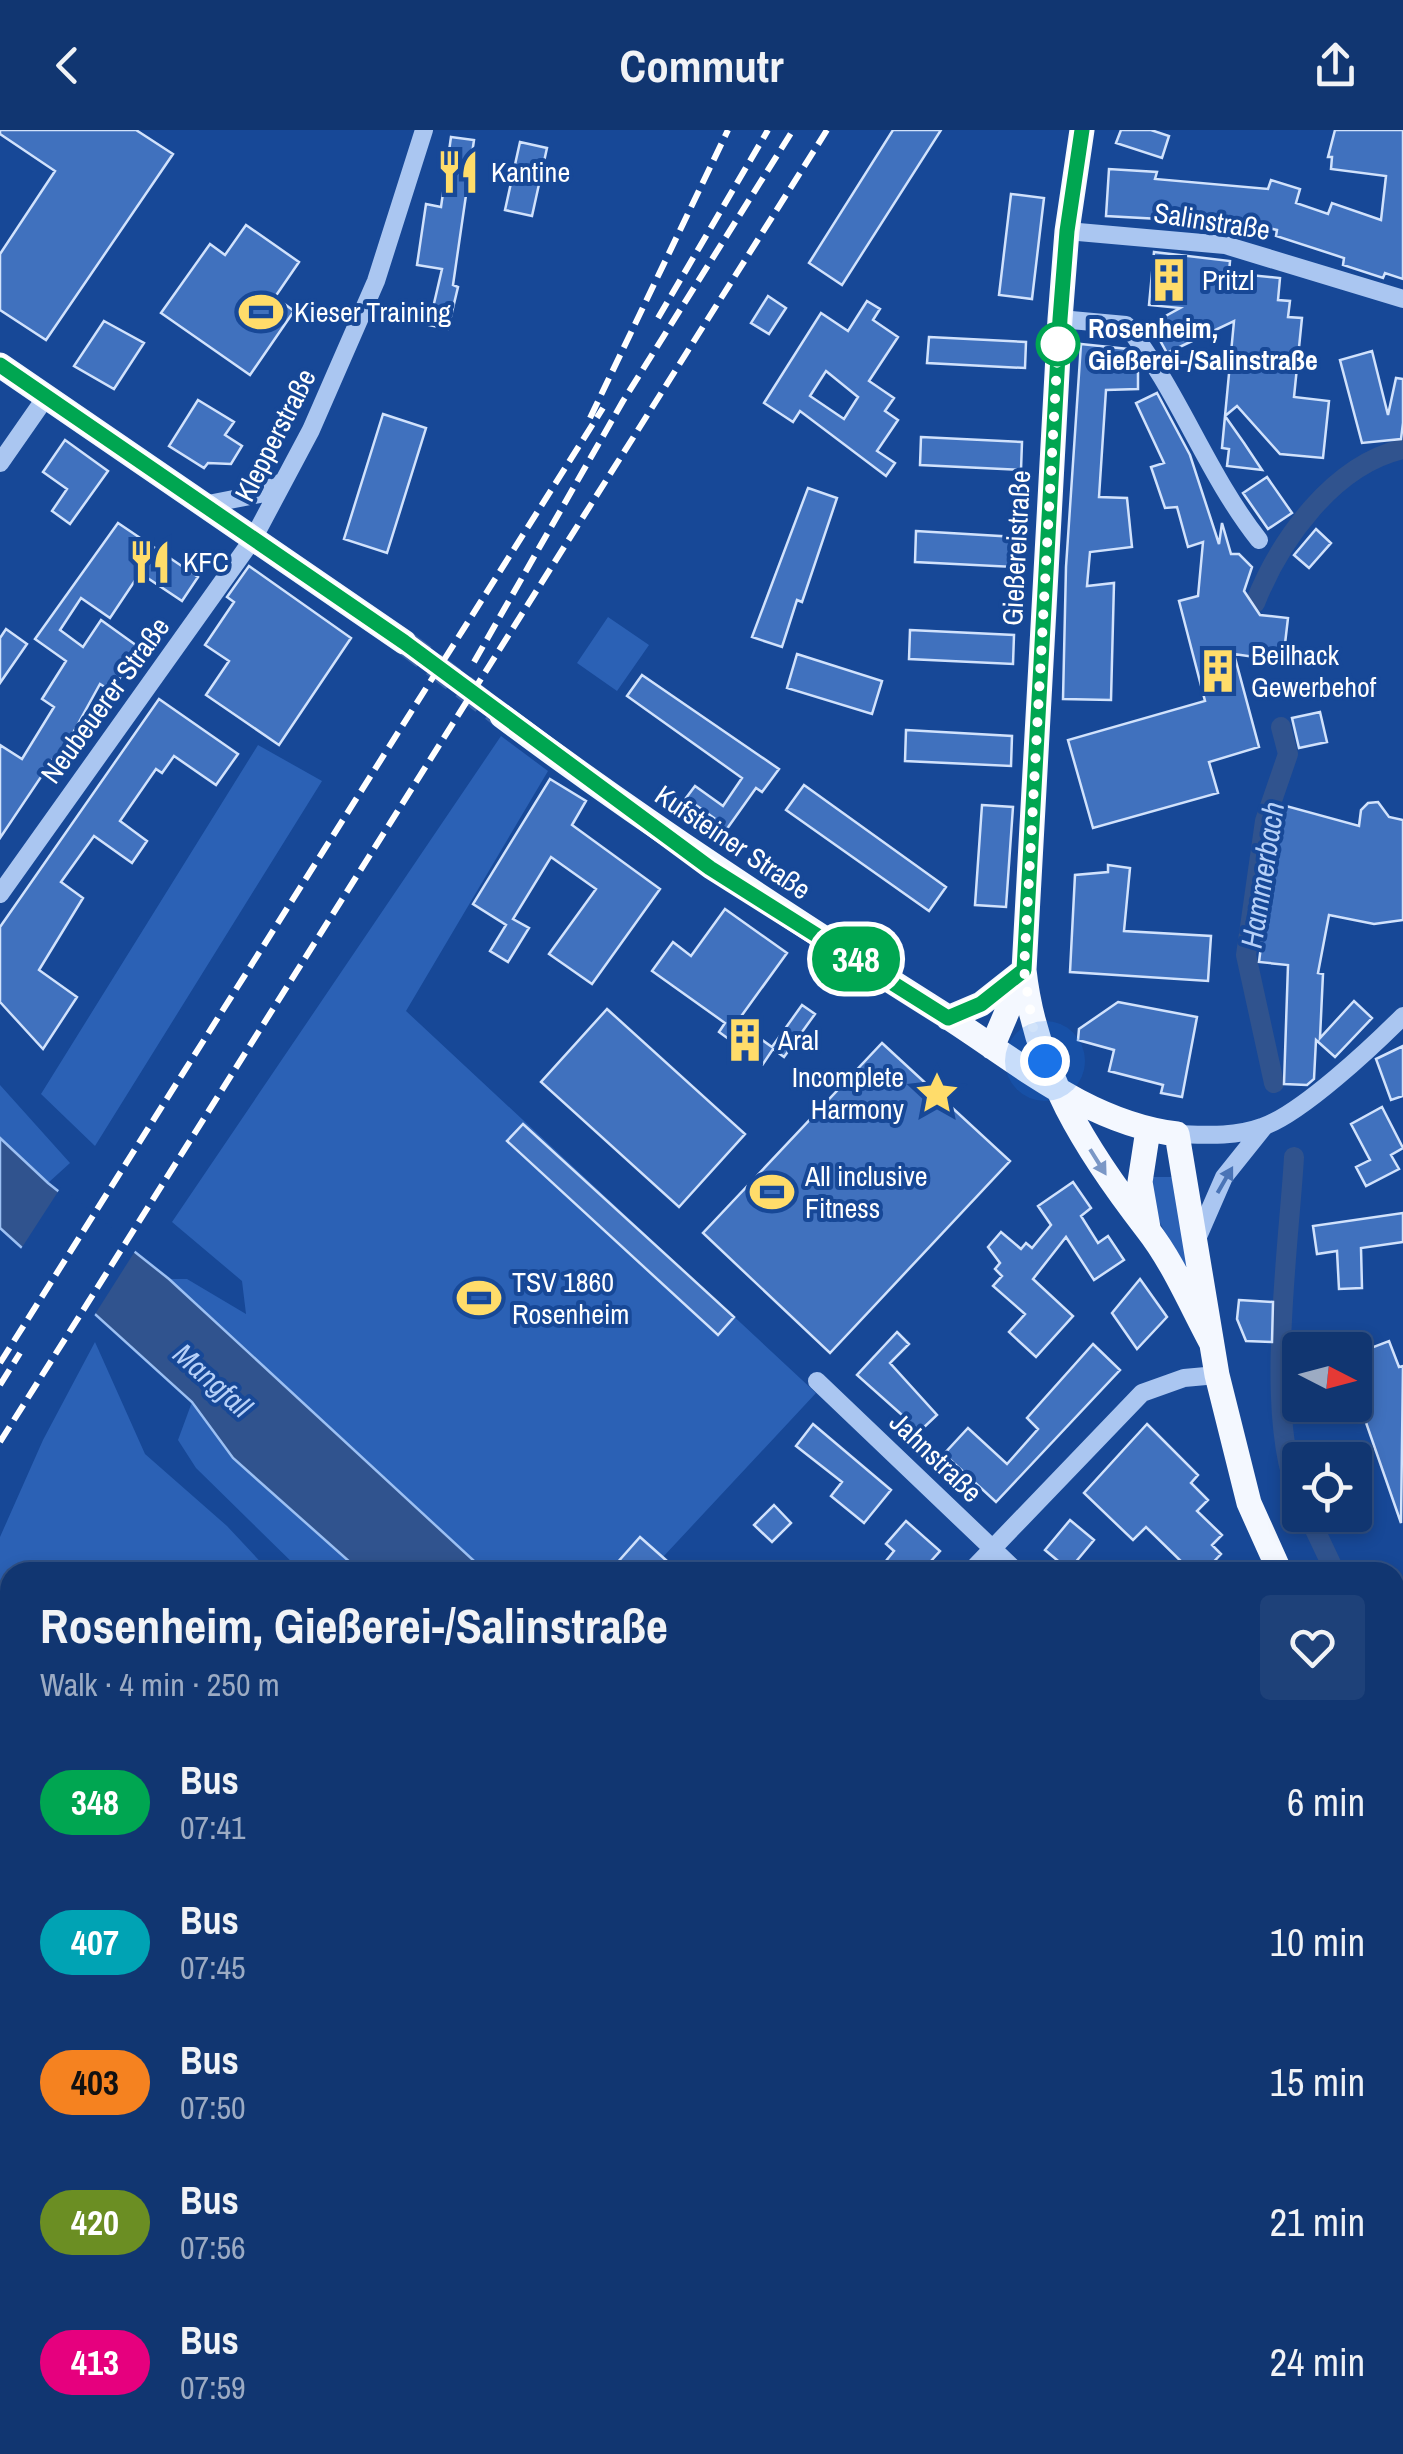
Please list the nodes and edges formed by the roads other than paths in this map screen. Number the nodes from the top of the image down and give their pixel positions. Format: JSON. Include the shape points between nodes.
{"nodes":[{"id":1,"x":424,"y":130,"type":"edge"},
{"id":2,"x":1082,"y":130,"type":"edge"},
{"id":3,"x":1067,"y":231,"type":"junction"},
{"id":4,"x":1403,"y":299,"type":"edge"},
{"id":5,"x":1060,"y":319,"type":"junction"},
{"id":6,"x":0,"y":365,"type":"edge"},
{"id":7,"x":46,"y":397,"type":"junction"},
{"id":8,"x":0,"y":463,"type":"edge"},
{"id":9,"x":282,"y":482,"type":"junction"},
{"id":10,"x":203,"y":505,"type":"junction"},
{"id":11,"x":253,"y":539,"type":"junction"},
{"id":12,"x":1259,"y":540,"type":"dead end"},
{"id":13,"x":404,"y":642,"type":"tunnel mouth"},
{"id":14,"x":502,"y":716,"type":"tunnel mouth"},
{"id":15,"x":0,"y":894,"type":"edge"},
{"id":16,"x":1024,"y":970,"type":"junction"},
{"id":17,"x":948,"y":1018,"type":"junction"},
{"id":18,"x":1402,"y":1021,"type":"edge"},
{"id":19,"x":992,"y":1048,"type":"junction"},
{"id":20,"x":1056,"y":1088,"type":"junction"},
{"id":21,"x":1264,"y":1127,"type":"junction"},
{"id":22,"x":1148,"y":1130,"type":"junction"},
{"id":23,"x":1177,"y":1134,"type":"junction"},
{"id":24,"x":1149,"y":1230,"type":"junction"},
{"id":25,"x":1197,"y":1239,"type":"junction"},
{"id":26,"x":1211,"y":1342,"type":"junction"},
{"id":27,"x":1217,"y":1375,"type":"junction"},
{"id":28,"x":817,"y":1380,"type":"dead end"},
{"id":29,"x":992,"y":1549,"type":"junction"},
{"id":30,"x":980,"y":1562,"type":"edge"},
{"id":31,"x":1006,"y":1562,"type":"edge"},
{"id":32,"x":1275,"y":1562,"type":"edge"}],
"edges":[{"from":1,"to":9,"type":"street","name":"Klepperstraße","via":[[376,281],[312,430]]},
{"from":2,"to":3,"type":"main road","name":"Gießereistraße"},
{"from":3,"to":4,"type":"street","name":"Salinstraße","via":[[1225,244]]},
{"from":3,"to":5,"type":"main road","name":"Gießereistraße"},
{"from":5,"to":12,"type":"street","via":[[1126,325],[1158,364],[1228,501]]},
{"from":5,"to":16,"type":"main road","name":"Gießereistraße"},
{"from":6,"to":7,"type":"main road"},
{"from":7,"to":8,"type":"street"},
{"from":7,"to":10,"type":"main road"},
{"from":9,"to":10,"type":"street","via":[[260,494]]},
{"from":9,"to":11,"type":"street","name":"Klepperstraße"},
{"from":10,"to":11,"type":"main road"},
{"from":11,"to":13,"type":"main road"},
{"from":11,"to":15,"type":"street","name":"Neubeuerer Straße"},
{"from":14,"to":17,"type":"main road","name":"Kufsteiner Straße","via":[[710,868]]},
{"from":16,"to":17,"type":"main road","via":[[981,1004]]},
{"from":16,"to":19,"type":"main road","name":"Gießereistraße"},
{"from":16,"to":20,"type":"main road","name":"Gießereistraße","via":[[1034,1034]]},
{"from":17,"to":19,"type":"main road","name":"Kufsteiner Straße"},
{"from":18,"to":21,"type":"street","name":"Kufsteiner Straße"},
{"from":19,"to":20,"type":"main road","name":"Kufsteiner Straße"},
{"from":20,"to":22,"type":"main road","name":"Kufsteiner Straße"},
{"from":20,"to":24,"type":"main road","name":"Gießereistraße","one_way":true,"via":[[1103,1170]]},
{"from":21,"to":23,"type":"street","name":"Kufsteiner Straße"},
{"from":25,"to":21,"type":"street","one_way":true,"via":[[1224,1177]]},
{"from":22,"to":23,"type":"main road","name":"Kufsteiner Straße"},
{"from":22,"to":24,"type":"main road","via":[[1140,1182]]},
{"from":23,"to":25,"type":"main road"},
{"from":24,"to":26,"type":"main road"},
{"from":25,"to":26,"type":"main road"},
{"from":26,"to":27,"type":"main road"},
{"from":27,"to":29,"type":"street","via":[[1142,1393]]},
{"from":27,"to":32,"type":"main road","via":[[1249,1504]]},
{"from":28,"to":29,"type":"street","name":"Jahnstraße"},
{"from":29,"to":30,"type":"street"},
{"from":29,"to":31,"type":"street","name":"Jahnstraße"}]}
